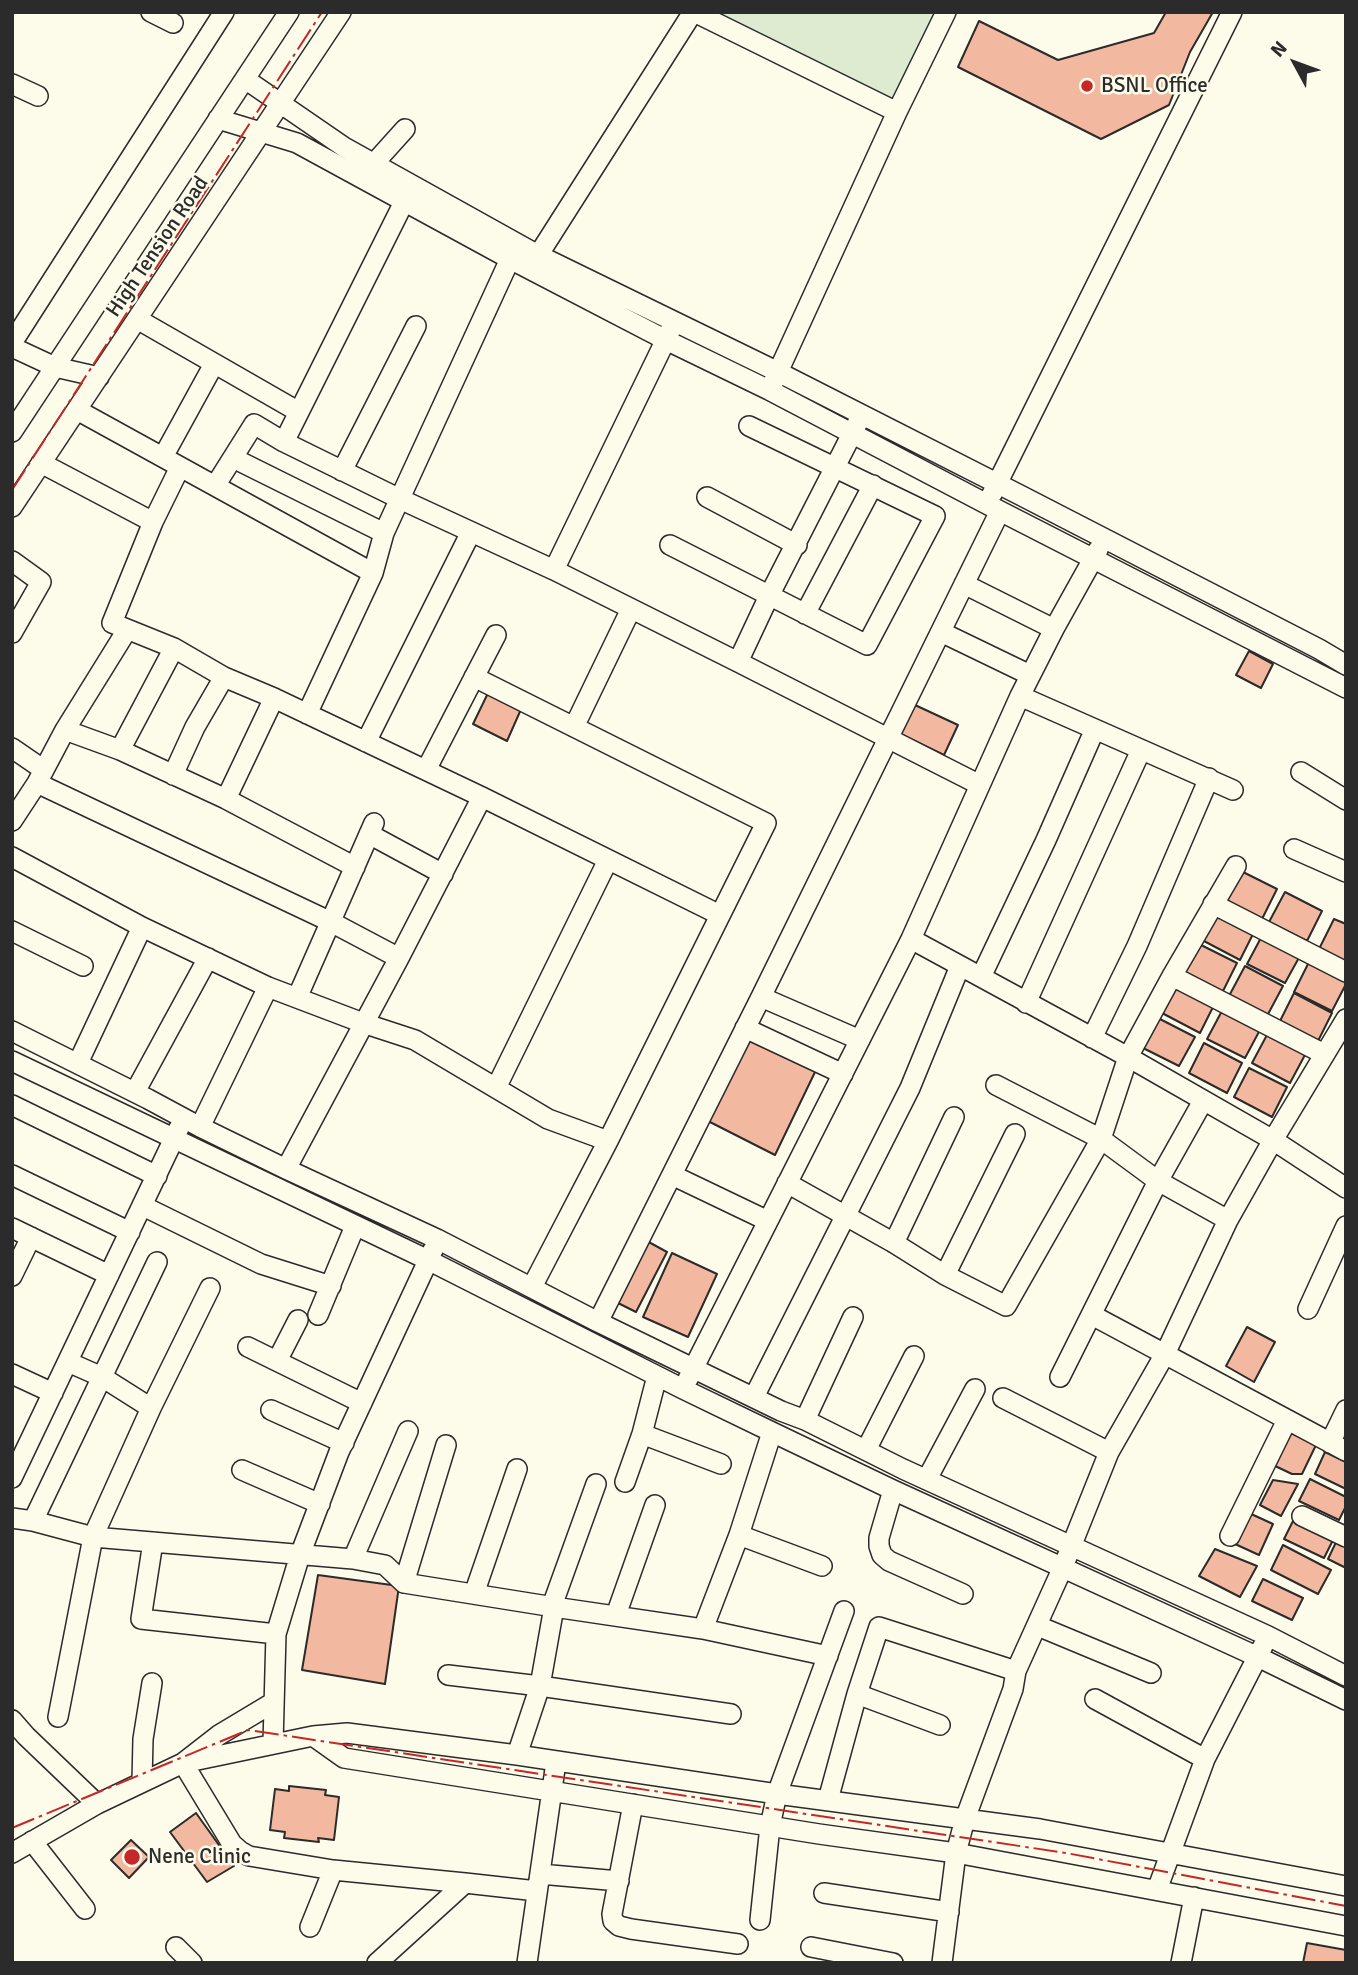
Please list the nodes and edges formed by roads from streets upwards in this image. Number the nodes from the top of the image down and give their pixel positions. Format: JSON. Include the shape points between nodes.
{"nodes":[{"id":1,"x":151,"y":12,"type":"edge"},
{"id":2,"x":224,"y":12,"type":"edge"},
{"id":3,"x":289,"y":12,"type":"edge"},
{"id":4,"x":341,"y":12,"type":"edge"},
{"id":5,"x":693,"y":12,"type":"edge"},
{"id":6,"x":946,"y":12,"type":"edge"},
{"id":7,"x":1232,"y":12,"type":"edge"},
{"id":8,"x":173,"y":23,"type":"dead end"},
{"id":9,"x":245,"y":79,"type":"junction"},
{"id":10,"x":12,"y":84,"type":"edge"},
{"id":11,"x":38,"y":96,"type":"dead end"},
{"id":12,"x":281,"y":104,"type":"junction"},
{"id":13,"x":897,"y":112,"type":"junction"},
{"id":14,"x":218,"y":119,"type":"junction"},
{"id":15,"x":405,"y":129,"type":"dead end"},
{"id":16,"x":263,"y":132,"type":"junction"},
{"id":17,"x":370,"y":172,"type":"junction"},
{"id":18,"x":404,"y":202,"type":"junction"},
{"id":19,"x":510,"y":259,"type":"junction"},
{"id":20,"x":534,"y":262,"type":"junction"},
{"id":21,"x":137,"y":319,"type":"junction"},
{"id":22,"x":416,"y":326,"type":"dead end"},
{"id":23,"x":670,"y":331,"type":"junction"},
{"id":24,"x":12,"y":345,"type":"edge"},
{"id":25,"x":214,"y":364,"type":"junction"},
{"id":26,"x":55,"y":367,"type":"junction"},
{"id":27,"x":99,"y":377,"type":"junction"},
{"id":28,"x":774,"y":381,"type":"junction"},
{"id":29,"x":77,"y":410,"type":"junction"},
{"id":30,"x":299,"y":412,"type":"junction"},
{"id":31,"x":862,"y":415,"type":"junction"},
{"id":32,"x":749,"y":426,"type":"dead end"},
{"id":33,"x":12,"y":432,"type":"edge"},
{"id":34,"x":852,"y":433,"type":"junction"},
{"id":35,"x":284,"y":442,"type":"junction"},
{"id":36,"x":163,"y":457,"type":"junction"},
{"id":37,"x":233,"y":458,"type":"junction"},
{"id":38,"x":41,"y":463,"type":"junction"},
{"id":39,"x":180,"y":467,"type":"junction"},
{"id":40,"x":835,"y":469,"type":"junction"},
{"id":41,"x":342,"y":471,"type":"junction"},
{"id":42,"x":996,"y":484,"type":"junction"},
{"id":43,"x":215,"y":485,"type":"junction"},
{"id":44,"x":873,"y":485,"type":"junction"},
{"id":45,"x":707,"y":497,"type":"dead end"},
{"id":46,"x":400,"y":499,"type":"junction"},
{"id":47,"x":12,"y":507,"type":"edge"},
{"id":48,"x":994,"y":508,"type":"junction"},
{"id":49,"x":153,"y":522,"type":"junction"},
{"id":50,"x":471,"y":532,"type":"junction"},
{"id":51,"x":384,"y":533,"type":"junction"},
{"id":52,"x":1104,"y":538,"type":"junction"},
{"id":53,"x":670,"y":545,"type":"dead end"},
{"id":54,"x":797,"y":545,"type":"junction"},
{"id":55,"x":1093,"y":559,"type":"junction"},
{"id":56,"x":12,"y":561,"type":"edge"},
{"id":57,"x":554,"y":570,"type":"junction"},
{"id":58,"x":373,"y":573,"type":"junction"},
{"id":59,"x":964,"y":584,"type":"junction"},
{"id":60,"x":769,"y":596,"type":"junction"},
{"id":61,"x":631,"y":609,"type":"junction"},
{"id":62,"x":805,"y":614,"type":"junction"},
{"id":63,"x":1054,"y":629,"type":"junction"},
{"id":64,"x":127,"y":630,"type":"junction"},
{"id":65,"x":941,"y":632,"type":"junction"},
{"id":66,"x":12,"y":634,"type":"edge"},
{"id":67,"x":496,"y":635,"type":"dead end"},
{"id":68,"x":174,"y":648,"type":"junction"},
{"id":69,"x":738,"y":662,"type":"junction"},
{"id":70,"x":1346,"y":664,"type":"edge"},
{"id":71,"x":1030,"y":675,"type":"junction"},
{"id":72,"x":224,"y":677,"type":"junction"},
{"id":73,"x":474,"y":677,"type":"junction"},
{"id":74,"x":1346,"y":688,"type":"edge"},
{"id":75,"x":1020,"y":695,"type":"junction"},
{"id":76,"x":274,"y":698,"type":"junction"},
{"id":77,"x":307,"y":714,"type":"junction"},
{"id":78,"x":574,"y":727,"type":"junction"},
{"id":79,"x":1095,"y":729,"type":"junction"},
{"id":80,"x":65,"y":730,"type":"junction"},
{"id":81,"x":889,"y":738,"type":"junction"},
{"id":82,"x":366,"y":741,"type":"junction"},
{"id":83,"x":12,"y":748,"type":"edge"},
{"id":84,"x":120,"y":750,"type":"junction"},
{"id":85,"x":1142,"y":750,"type":"junction"},
{"id":86,"x":426,"y":770,"type":"junction"},
{"id":87,"x":1301,"y":772,"type":"dead end"},
{"id":88,"x":173,"y":775,"type":"junction"},
{"id":89,"x":1209,"y":778,"type":"junction"},
{"id":90,"x":30,"y":785,"type":"edge"},
{"id":91,"x":980,"y":786,"type":"junction"},
{"id":92,"x":1233,"y":790,"type":"dead end"},
{"id":93,"x":482,"y":797,"type":"junction"},
{"id":94,"x":226,"y":799,"type":"junction"},
{"id":95,"x":1346,"y":800,"type":"edge"},
{"id":96,"x":12,"y":821,"type":"edge"},
{"id":97,"x":1294,"y":849,"type":"dead end"},
{"id":98,"x":12,"y":857,"type":"edge"},
{"id":99,"x":608,"y":859,"type":"junction"},
{"id":100,"x":1236,"y":866,"type":"dead end"},
{"id":101,"x":355,"y":867,"type":"junction"},
{"id":102,"x":1346,"y":872,"type":"edge"},
{"id":103,"x":443,"y":874,"type":"junction"},
{"id":104,"x":1213,"y":904,"type":"junction"},
{"id":105,"x":720,"y":915,"type":"junction"},
{"id":106,"x":331,"y":922,"type":"junction"},
{"id":107,"x":142,"y":926,"type":"junction"},
{"id":108,"x":12,"y":931,"type":"edge"},
{"id":109,"x":911,"y":939,"type":"junction"},
{"id":110,"x":208,"y":958,"type":"junction"},
{"id":111,"x":399,"y":958,"type":"junction"},
{"id":112,"x":960,"y":965,"type":"junction"},
{"id":113,"x":83,"y":966,"type":"dead end"},
{"id":114,"x":1346,"y":972,"type":"edge"},
{"id":115,"x":1172,"y":976,"type":"junction"},
{"id":116,"x":981,"y":977,"type":"junction"},
{"id":117,"x":268,"y":987,"type":"junction"},
{"id":118,"x":761,"y":997,"type":"junction"},
{"id":119,"x":297,"y":998,"type":"junction"},
{"id":120,"x":1026,"y":1003,"type":"junction"},
{"id":121,"x":1346,"y":1018,"type":"edge"},
{"id":122,"x":363,"y":1023,"type":"junction"},
{"id":123,"x":745,"y":1028,"type":"junction"},
{"id":124,"x":12,"y":1031,"type":"edge"},
{"id":125,"x":1092,"y":1038,"type":"junction"},
{"id":126,"x":860,"y":1040,"type":"junction"},
{"id":127,"x":1324,"y":1054,"type":"junction"},
{"id":128,"x":1128,"y":1057,"type":"junction"},
{"id":129,"x":12,"y":1061,"type":"edge"},
{"id":130,"x":78,"y":1063,"type":"junction"},
{"id":131,"x":843,"y":1074,"type":"junction"},
{"id":132,"x":996,"y":1085,"type":"dead end"},
{"id":133,"x":496,"y":1088,"type":"junction"},
{"id":134,"x":135,"y":1093,"type":"junction"},
{"id":135,"x":1203,"y":1101,"type":"junction"},
{"id":136,"x":12,"y":1105,"type":"edge"},
{"id":137,"x":954,"y":1117,"type":"dead end"},
{"id":138,"x":192,"y":1123,"type":"junction"},
{"id":139,"x":1015,"y":1134,"type":"dead end"},
{"id":140,"x":172,"y":1139,"type":"junction"},
{"id":141,"x":1101,"y":1139,"type":"junction"},
{"id":142,"x":1273,"y":1140,"type":"junction"},
{"id":143,"x":608,"y":1141,"type":"junction"},
{"id":144,"x":286,"y":1169,"type":"junction"},
{"id":145,"x":12,"y":1175,"type":"edge"},
{"id":146,"x":673,"y":1175,"type":"junction"},
{"id":147,"x":157,"y":1176,"type":"junction"},
{"id":148,"x":1158,"y":1181,"type":"junction"},
{"id":149,"x":787,"y":1183,"type":"junction"},
{"id":150,"x":1346,"y":1188,"type":"edge"},
{"id":151,"x":143,"y":1206,"type":"junction"},
{"id":152,"x":846,"y":1217,"type":"junction"},
{"id":153,"x":1228,"y":1220,"type":"junction"},
{"id":154,"x":768,"y":1221,"type":"junction"},
{"id":155,"x":355,"y":1226,"type":"junction"},
{"id":156,"x":1346,"y":1226,"type":"edge"},
{"id":157,"x":12,"y":1228,"type":"edge"},
{"id":158,"x":130,"y":1231,"type":"junction"},
{"id":159,"x":31,"y":1237,"type":"junction"},
{"id":160,"x":438,"y":1239,"type":"junction"},
{"id":161,"x":894,"y":1243,"type":"junction"},
{"id":162,"x":428,"y":1260,"type":"junction"},
{"id":163,"x":157,"y":1262,"type":"dead end"},
{"id":164,"x":109,"y":1275,"type":"junction"},
{"id":165,"x":945,"y":1275,"type":"junction"},
{"id":166,"x":12,"y":1276,"type":"edge"},
{"id":167,"x":331,"y":1286,"type":"junction"},
{"id":168,"x":532,"y":1287,"type":"junction"},
{"id":169,"x":210,"y":1288,"type":"dead end"},
{"id":170,"x":1308,"y":1309,"type":"dead end"},
{"id":171,"x":318,"y":1315,"type":"dead end"},
{"id":172,"x":1093,"y":1315,"type":"junction"},
{"id":173,"x":853,"y":1317,"type":"dead end"},
{"id":174,"x":298,"y":1320,"type":"dead end"},
{"id":175,"x":598,"y":1322,"type":"junction"},
{"id":176,"x":248,"y":1347,"type":"dead end"},
{"id":177,"x":1165,"y":1354,"type":"junction"},
{"id":178,"x":914,"y":1356,"type":"dead end"},
{"id":179,"x":277,"y":1361,"type":"junction"},
{"id":180,"x":68,"y":1362,"type":"junction"},
{"id":181,"x":694,"y":1368,"type":"junction"},
{"id":182,"x":12,"y":1374,"type":"edge"},
{"id":183,"x":657,"y":1376,"type":"junction"},
{"id":184,"x":102,"y":1377,"type":"junction"},
{"id":185,"x":1060,"y":1377,"type":"dead end"},
{"id":186,"x":683,"y":1389,"type":"junction"},
{"id":187,"x":975,"y":1389,"type":"dead end"},
{"id":188,"x":53,"y":1393,"type":"junction"},
{"id":189,"x":754,"y":1397,"type":"junction"},
{"id":190,"x":1003,"y":1398,"type":"dead end"},
{"id":191,"x":362,"y":1403,"type":"junction"},
{"id":192,"x":150,"y":1408,"type":"junction"},
{"id":193,"x":271,"y":1410,"type":"dead end"},
{"id":194,"x":1346,"y":1410,"type":"edge"},
{"id":195,"x":805,"y":1420,"type":"junction"},
{"id":196,"x":1287,"y":1420,"type":"junction"},
{"id":197,"x":408,"y":1431,"type":"dead end"},
{"id":198,"x":772,"y":1432,"type":"junction"},
{"id":199,"x":642,"y":1434,"type":"junction"},
{"id":200,"x":344,"y":1443,"type":"junction"},
{"id":201,"x":446,"y":1445,"type":"dead end"},
{"id":202,"x":1338,"y":1447,"type":"edge"},
{"id":203,"x":866,"y":1450,"type":"junction"},
{"id":204,"x":1109,"y":1452,"type":"junction"},
{"id":205,"x":721,"y":1464,"type":"dead end"},
{"id":206,"x":242,"y":1469,"type":"dead end"},
{"id":207,"x":517,"y":1469,"type":"dead end"},
{"id":208,"x":12,"y":1478,"type":"edge"},
{"id":209,"x":927,"y":1479,"type":"junction"},
{"id":210,"x":625,"y":1482,"type":"dead end"},
{"id":211,"x":596,"y":1484,"type":"dead end"},
{"id":212,"x":893,"y":1490,"type":"junction"},
{"id":213,"x":320,"y":1504,"type":"junction"},
{"id":214,"x":655,"y":1505,"type":"dead end"},
{"id":215,"x":1302,"y":1516,"type":"dead end"},
{"id":216,"x":12,"y":1518,"type":"edge"},
{"id":217,"x":33,"y":1521,"type":"junction"},
{"id":218,"x":739,"y":1535,"type":"junction"},
{"id":219,"x":1230,"y":1536,"type":"dead end"},
{"id":220,"x":93,"y":1537,"type":"junction"},
{"id":221,"x":1346,"y":1537,"type":"edge"},
{"id":222,"x":153,"y":1542,"type":"junction"},
{"id":223,"x":1072,"y":1546,"type":"junction"},
{"id":224,"x":300,"y":1555,"type":"junction"},
{"id":225,"x":353,"y":1559,"type":"junction"},
{"id":226,"x":822,"y":1566,"type":"dead end"},
{"id":227,"x":1063,"y":1567,"type":"junction"},
{"id":228,"x":404,"y":1583,"type":"junction"},
{"id":229,"x":474,"y":1594,"type":"junction"},
{"id":230,"x":963,"y":1594,"type":"dead end"},
{"id":231,"x":553,"y":1606,"type":"junction"},
{"id":232,"x":844,"y":1611,"type":"dead end"},
{"id":233,"x":616,"y":1615,"type":"junction"},
{"id":234,"x":1038,"y":1626,"type":"junction"},
{"id":235,"x":703,"y":1629,"type":"junction"},
{"id":236,"x":276,"y":1634,"type":"junction"},
{"id":237,"x":1268,"y":1636,"type":"junction"},
{"id":238,"x":828,"y":1657,"type":"junction"},
{"id":239,"x":1258,"y":1657,"type":"junction"},
{"id":240,"x":1016,"y":1671,"type":"junction"},
{"id":241,"x":1151,"y":1673,"type":"dead end"},
{"id":242,"x":448,"y":1675,"type":"dead end"},
{"id":243,"x":1346,"y":1676,"type":"edge"},
{"id":244,"x":152,"y":1683,"type":"dead end"},
{"id":245,"x":540,"y":1686,"type":"junction"},
{"id":246,"x":857,"y":1694,"type":"junction"},
{"id":247,"x":1095,"y":1699,"type":"dead end"},
{"id":248,"x":1346,"y":1700,"type":"edge"},
{"id":249,"x":274,"y":1702,"type":"junction"},
{"id":250,"x":731,"y":1714,"type":"dead end"},
{"id":251,"x":58,"y":1717,"type":"dead end"},
{"id":252,"x":12,"y":1720,"type":"edge"},
{"id":253,"x":940,"y":1725,"type":"dead end"},
{"id":254,"x":313,"y":1736,"type":"junction"},
{"id":255,"x":19,"y":1741,"type":"edge"},
{"id":256,"x":272,"y":1744,"type":"junction"},
{"id":257,"x":517,"y":1755,"type":"junction"},
{"id":258,"x":1205,"y":1759,"type":"junction"},
{"id":259,"x":556,"y":1762,"type":"junction"},
{"id":260,"x":183,"y":1763,"type":"junction"},
{"id":261,"x":142,"y":1782,"type":"junction"},
{"id":262,"x":552,"y":1790,"type":"junction"},
{"id":263,"x":777,"y":1794,"type":"junction"},
{"id":264,"x":828,"y":1800,"type":"junction"},
{"id":265,"x":97,"y":1804,"type":"junction"},
{"id":266,"x":633,"y":1804,"type":"junction"},
{"id":267,"x":965,"y":1819,"type":"junction"},
{"id":268,"x":770,"y":1826,"type":"junction"},
{"id":269,"x":32,"y":1841,"type":"junction"},
{"id":270,"x":12,"y":1853,"type":"edge"},
{"id":271,"x":956,"y":1853,"type":"junction"},
{"id":272,"x":1171,"y":1854,"type":"junction"},
{"id":273,"x":332,"y":1870,"type":"junction"},
{"id":274,"x":619,"y":1881,"type":"junction"},
{"id":275,"x":538,"y":1882,"type":"junction"},
{"id":276,"x":465,"y":1883,"type":"junction"},
{"id":277,"x":1346,"y":1886,"type":"edge"},
{"id":278,"x":1157,"y":1891,"type":"junction"},
{"id":279,"x":824,"y":1893,"type":"dead end"},
{"id":280,"x":1194,"y":1898,"type":"junction"},
{"id":281,"x":85,"y":1909,"type":"dead end"},
{"id":282,"x":949,"y":1912,"type":"junction"},
{"id":283,"x":760,"y":1920,"type":"dead end"},
{"id":284,"x":1346,"y":1926,"type":"edge"},
{"id":285,"x":310,"y":1927,"type":"dead end"},
{"id":286,"x":738,"y":1944,"type":"dead end"},
{"id":287,"x":176,"y":1947,"type":"dead end"},
{"id":288,"x":811,"y":1947,"type":"dead end"},
{"id":289,"x":192,"y":1963,"type":"edge"},
{"id":290,"x":377,"y":1963,"type":"edge"},
{"id":291,"x":527,"y":1963,"type":"edge"},
{"id":292,"x":894,"y":1963,"type":"edge"},
{"id":293,"x":942,"y":1963,"type":"edge"},
{"id":294,"x":1181,"y":1963,"type":"edge"}],
"edges":[{"from":1,"to":8,"type":"street"},
{"from":2,"to":24,"type":"street"},
{"from":3,"to":9,"type":"street","name":"High Tension Road"},
{"from":4,"to":12,"type":"street","name":"High Tension Road"},
{"from":5,"to":13,"type":"street"},
{"from":5,"to":20,"type":"street"},
{"from":6,"to":13,"type":"street"},
{"from":7,"to":42,"type":"street"},
{"from":9,"to":12,"type":"street"},
{"from":9,"to":14,"type":"street","name":"High Tension Road"},
{"from":10,"to":11,"type":"street"},
{"from":12,"to":16,"type":"street","name":"High Tension Road"},
{"from":12,"to":17,"type":"street","via":[[344,146]]},
{"from":13,"to":28,"type":"street"},
{"from":14,"to":16,"type":"street"},
{"from":14,"to":26,"type":"street","name":"High Tension Road"},
{"from":15,"to":17,"type":"street"},
{"from":16,"to":17,"type":"street"},
{"from":16,"to":21,"type":"street","name":"High Tension Road"},
{"from":17,"to":18,"type":"street"},
{"from":17,"to":20,"type":"street"},
{"from":18,"to":19,"type":"street"},
{"from":18,"to":30,"type":"street"},
{"from":19,"to":20,"type":"street"},
{"from":19,"to":46,"type":"street"},
{"from":20,"to":23,"type":"street"},
{"from":21,"to":25,"type":"street"},
{"from":21,"to":27,"type":"street","name":"High Tension Road"},
{"from":22,"to":41,"type":"street"},
{"from":23,"to":28,"type":"street"},
{"from":23,"to":57,"type":"street"},
{"from":24,"to":26,"type":"street"},
{"from":25,"to":30,"type":"street"},
{"from":25,"to":36,"type":"street"},
{"from":26,"to":27,"type":"street"},
{"from":26,"to":33,"type":"street","name":"High Tension Road"},
{"from":27,"to":29,"type":"street","name":"High Tension Road"},
{"from":28,"to":31,"type":"street"},
{"from":28,"to":34,"type":"street"},
{"from":29,"to":36,"type":"street"},
{"from":29,"to":38,"type":"street","name":"High Tension Road"},
{"from":30,"to":35,"type":"street"},
{"from":31,"to":34,"type":"street"},
{"from":31,"to":42,"type":"street"},
{"from":32,"to":40,"type":"street"},
{"from":34,"to":40,"type":"street"},
{"from":34,"to":48,"type":"street"},
{"from":35,"to":37,"type":"street","via":[[254,424]]},
{"from":35,"to":41,"type":"street"},
{"from":36,"to":39,"type":"street"},
{"from":37,"to":43,"type":"street"},
{"from":37,"to":51,"type":"street"},
{"from":38,"to":47,"type":"street","name":"High Tension Road"},
{"from":38,"to":49,"type":"street"},
{"from":39,"to":43,"type":"street"},
{"from":39,"to":49,"type":"street"},
{"from":40,"to":44,"type":"street"},
{"from":40,"to":54,"type":"street"},
{"from":41,"to":46,"type":"street"},
{"from":42,"to":48,"type":"street"},
{"from":42,"to":52,"type":"street"},
{"from":43,"to":58,"type":"street"},
{"from":44,"to":62,"type":"street"},
{"from":44,"to":62,"type":"street","via":[[935,516],[873,634],[867,645]]},
{"from":45,"to":54,"type":"street"},
{"from":46,"to":50,"type":"street"},
{"from":46,"to":51,"type":"street"},
{"from":48,"to":55,"type":"street"},
{"from":48,"to":59,"type":"street"},
{"from":49,"to":64,"type":"street","via":[[112,623]]},
{"from":50,"to":57,"type":"street"},
{"from":50,"to":82,"type":"street"},
{"from":51,"to":58,"type":"street"},
{"from":52,"to":55,"type":"street"},
{"from":52,"to":70,"type":"street"},
{"from":53,"to":60,"type":"street"},
{"from":54,"to":60,"type":"street"},
{"from":55,"to":63,"type":"street"},
{"from":55,"to":74,"type":"street"},
{"from":56,"to":66,"type":"street","via":[[41,582]]},
{"from":57,"to":61,"type":"street"},
{"from":58,"to":77,"type":"street"},
{"from":59,"to":63,"type":"street"},
{"from":59,"to":65,"type":"street"},
{"from":60,"to":62,"type":"street"},
{"from":60,"to":69,"type":"street"},
{"from":61,"to":69,"type":"street"},
{"from":61,"to":78,"type":"street"},
{"from":63,"to":71,"type":"street"},
{"from":64,"to":68,"type":"street"},
{"from":64,"to":80,"type":"street"},
{"from":65,"to":71,"type":"street"},
{"from":65,"to":81,"type":"street"},
{"from":67,"to":73,"type":"street"},
{"from":68,"to":72,"type":"street"},
{"from":68,"to":84,"type":"street"},
{"from":69,"to":81,"type":"street"},
{"from":71,"to":75,"type":"street"},
{"from":72,"to":76,"type":"street"},
{"from":72,"to":88,"type":"street"},
{"from":73,"to":78,"type":"street"},
{"from":73,"to":86,"type":"street"},
{"from":75,"to":79,"type":"street"},
{"from":75,"to":91,"type":"street"},
{"from":76,"to":77,"type":"street"},
{"from":76,"to":94,"type":"street"},
{"from":77,"to":82,"type":"street"},
{"from":78,"to":105,"type":"street","via":[[766,823]]},
{"from":79,"to":85,"type":"street"},
{"from":79,"to":116,"type":"street"},
{"from":80,"to":84,"type":"street"},
{"from":80,"to":90,"type":"street"},
{"from":81,"to":91,"type":"street"},
{"from":81,"to":118,"type":"street"},
{"from":82,"to":86,"type":"street"},
{"from":83,"to":90,"type":"street"},
{"from":84,"to":88,"type":"street"},
{"from":85,"to":89,"type":"street"},
{"from":85,"to":120,"type":"street"},
{"from":86,"to":93,"type":"street"},
{"from":87,"to":95,"type":"street"},
{"from":88,"to":94,"type":"street"},
{"from":89,"to":92,"type":"street"},
{"from":89,"to":125,"type":"street"},
{"from":90,"to":96,"type":"street"},
{"from":90,"to":106,"type":"street"},
{"from":91,"to":109,"type":"street"},
{"from":93,"to":99,"type":"street"},
{"from":93,"to":103,"type":"street"},
{"from":94,"to":101,"type":"street"},
{"from":97,"to":102,"type":"street"},
{"from":98,"to":107,"type":"street"},
{"from":99,"to":105,"type":"street"},
{"from":99,"to":133,"type":"street"},
{"from":100,"to":104,"type":"street"},
{"from":101,"to":103,"type":"street","via":[[371,829]]},
{"from":101,"to":106,"type":"street"},
{"from":103,"to":111,"type":"street"},
{"from":104,"to":114,"type":"street"},
{"from":104,"to":115,"type":"street"},
{"from":105,"to":143,"type":"street"},
{"from":106,"to":111,"type":"street"},
{"from":106,"to":119,"type":"street"},
{"from":107,"to":110,"type":"street"},
{"from":107,"to":130,"type":"street"},
{"from":108,"to":113,"type":"street"},
{"from":109,"to":112,"type":"street"},
{"from":109,"to":126,"type":"street"},
{"from":110,"to":117,"type":"street"},
{"from":110,"to":134,"type":"street"},
{"from":111,"to":122,"type":"street"},
{"from":112,"to":116,"type":"street"},
{"from":112,"to":152,"type":"street","via":[[910,1088]]},
{"from":115,"to":127,"type":"street"},
{"from":115,"to":128,"type":"street"},
{"from":116,"to":120,"type":"street"},
{"from":117,"to":119,"type":"street"},
{"from":117,"to":138,"type":"street"},
{"from":118,"to":123,"type":"street"},
{"from":118,"to":126,"type":"street"},
{"from":119,"to":122,"type":"street"},
{"from":120,"to":125,"type":"street"},
{"from":121,"to":127,"type":"street"},
{"from":122,"to":133,"type":"street","via":[[415,1040]]},
{"from":122,"to":144,"type":"street"},
{"from":123,"to":131,"type":"street"},
{"from":123,"to":146,"type":"street"},
{"from":124,"to":130,"type":"street"},
{"from":125,"to":128,"type":"street"},
{"from":126,"to":131,"type":"street"},
{"from":127,"to":142,"type":"street"},
{"from":128,"to":135,"type":"street"},
{"from":128,"to":141,"type":"street"},
{"from":129,"to":140,"type":"street"},
{"from":130,"to":134,"type":"street"},
{"from":131,"to":149,"type":"street"},
{"from":132,"to":141,"type":"street"},
{"from":133,"to":143,"type":"street","via":[[548,1119]]},
{"from":134,"to":138,"type":"street"},
{"from":135,"to":142,"type":"street"},
{"from":135,"to":148,"type":"street"},
{"from":136,"to":147,"type":"street"},
{"from":137,"to":161,"type":"street"},
{"from":138,"to":140,"type":"street"},
{"from":138,"to":144,"type":"street"},
{"from":139,"to":165,"type":"street"},
{"from":140,"to":147,"type":"street"},
{"from":140,"to":155,"type":"street"},
{"from":141,"to":148,"type":"street"},
{"from":141,"to":165,"type":"street","via":[[1006,1306]]},
{"from":142,"to":150,"type":"street"},
{"from":142,"to":153,"type":"street"},
{"from":143,"to":168,"type":"street"},
{"from":144,"to":160,"type":"street"},
{"from":145,"to":158,"type":"street"},
{"from":146,"to":154,"type":"street"},
{"from":146,"to":175,"type":"street"},
{"from":147,"to":151,"type":"street"},
{"from":148,"to":153,"type":"street"},
{"from":148,"to":172,"type":"street"},
{"from":149,"to":152,"type":"street"},
{"from":149,"to":154,"type":"street"},
{"from":151,"to":158,"type":"street"},
{"from":151,"to":167,"type":"street","via":[[261,1264]]},
{"from":152,"to":161,"type":"street"},
{"from":152,"to":189,"type":"street"},
{"from":153,"to":177,"type":"street"},
{"from":154,"to":181,"type":"street"},
{"from":155,"to":162,"type":"street"},
{"from":155,"to":167,"type":"street"},
{"from":156,"to":170,"type":"street"},
{"from":157,"to":159,"type":"street"},
{"from":158,"to":164,"type":"street"},
{"from":159,"to":164,"type":"street"},
{"from":159,"to":166,"type":"street"},
{"from":160,"to":162,"type":"street"},
{"from":160,"to":168,"type":"street"},
{"from":161,"to":165,"type":"street"},
{"from":162,"to":183,"type":"street"},
{"from":162,"to":191,"type":"street"},
{"from":163,"to":184,"type":"street"},
{"from":164,"to":180,"type":"street"},
{"from":167,"to":171,"type":"street"},
{"from":168,"to":175,"type":"street"},
{"from":169,"to":192,"type":"street"},
{"from":172,"to":177,"type":"street"},
{"from":172,"to":185,"type":"street"},
{"from":173,"to":195,"type":"street"},
{"from":174,"to":179,"type":"street"},
{"from":175,"to":181,"type":"street"},
{"from":176,"to":179,"type":"street"},
{"from":177,"to":196,"type":"street"},
{"from":177,"to":204,"type":"street"},
{"from":178,"to":203,"type":"street"},
{"from":179,"to":191,"type":"street"},
{"from":180,"to":184,"type":"street"},
{"from":180,"to":188,"type":"street"},
{"from":181,"to":186,"type":"street"},
{"from":181,"to":189,"type":"street"},
{"from":182,"to":188,"type":"street"},
{"from":183,"to":186,"type":"street"},
{"from":183,"to":199,"type":"street"},
{"from":184,"to":192,"type":"street"},
{"from":184,"to":217,"type":"street"},
{"from":186,"to":198,"type":"street"},
{"from":187,"to":209,"type":"street"},
{"from":188,"to":208,"type":"street"},
{"from":189,"to":195,"type":"street"},
{"from":190,"to":204,"type":"street"},
{"from":191,"to":200,"type":"street"},
{"from":192,"to":220,"type":"street"},
{"from":193,"to":200,"type":"street"},
{"from":194,"to":202,"type":"street"},
{"from":195,"to":203,"type":"street"},
{"from":196,"to":202,"type":"street"},
{"from":196,"to":219,"type":"street"},
{"from":197,"to":225,"type":"street"},
{"from":198,"to":212,"type":"street"},
{"from":198,"to":218,"type":"street"},
{"from":199,"to":205,"type":"street"},
{"from":199,"to":210,"type":"street"},
{"from":200,"to":213,"type":"street"},
{"from":201,"to":228,"type":"street"},
{"from":203,"to":209,"type":"street"},
{"from":204,"to":223,"type":"street"},
{"from":206,"to":213,"type":"street"},
{"from":207,"to":229,"type":"street"},
{"from":209,"to":223,"type":"street"},
{"from":211,"to":231,"type":"street"},
{"from":212,"to":227,"type":"street"},
{"from":212,"to":230,"type":"street","via":[[879,1538],[882,1555]]},
{"from":213,"to":224,"type":"street"},
{"from":214,"to":233,"type":"street"},
{"from":215,"to":221,"type":"street"},
{"from":216,"to":217,"type":"street"},
{"from":217,"to":220,"type":"street"},
{"from":218,"to":226,"type":"street"},
{"from":218,"to":235,"type":"street"},
{"from":220,"to":222,"type":"street"},
{"from":220,"to":251,"type":"street"},
{"from":222,"to":224,"type":"street"},
{"from":222,"to":236,"type":"street","via":[[141,1619]]},
{"from":223,"to":227,"type":"street"},
{"from":223,"to":237,"type":"street"},
{"from":224,"to":225,"type":"street"},
{"from":224,"to":236,"type":"street"},
{"from":225,"to":228,"type":"street","via":[[385,1565]]},
{"from":227,"to":234,"type":"street"},
{"from":227,"to":239,"type":"street"},
{"from":228,"to":229,"type":"street"},
{"from":229,"to":231,"type":"street"},
{"from":231,"to":233,"type":"street"},
{"from":231,"to":245,"type":"street"},
{"from":232,"to":238,"type":"street"},
{"from":233,"to":235,"type":"street"},
{"from":234,"to":240,"type":"street"},
{"from":234,"to":241,"type":"street"},
{"from":235,"to":238,"type":"street"},
{"from":236,"to":249,"type":"street"},
{"from":237,"to":239,"type":"street"},
{"from":237,"to":243,"type":"street"},
{"from":238,"to":263,"type":"street"},
{"from":239,"to":248,"type":"street"},
{"from":239,"to":258,"type":"street"},
{"from":240,"to":246,"type":"street","via":[[880,1627]]},
{"from":240,"to":267,"type":"street"},
{"from":242,"to":245,"type":"street"},
{"from":244,"to":261,"type":"street"},
{"from":245,"to":250,"type":"street"},
{"from":245,"to":257,"type":"street"},
{"from":246,"to":253,"type":"street"},
{"from":246,"to":264,"type":"street"},
{"from":247,"to":258,"type":"street"},
{"from":249,"to":256,"type":"street"},
{"from":249,"to":260,"type":"street"},
{"from":252,"to":255,"type":"street"},
{"from":254,"to":256,"type":"street"},
{"from":254,"to":257,"type":"street","via":[[347,1733]]},
{"from":254,"to":262,"type":"street","via":[[344,1758]]},
{"from":255,"to":265,"type":"street"},
{"from":256,"to":260,"type":"street"},
{"from":257,"to":259,"type":"street"},
{"from":258,"to":272,"type":"street"},
{"from":259,"to":262,"type":"street"},
{"from":259,"to":263,"type":"street"},
{"from":260,"to":261,"type":"street"},
{"from":260,"to":273,"type":"street","via":[[240,1852]]},
{"from":261,"to":265,"type":"street"},
{"from":262,"to":266,"type":"street"},
{"from":262,"to":275,"type":"street"},
{"from":263,"to":264,"type":"street"},
{"from":263,"to":268,"type":"street"},
{"from":264,"to":267,"type":"street"},
{"from":265,"to":269,"type":"street"},
{"from":266,"to":268,"type":"street"},
{"from":266,"to":274,"type":"street"},
{"from":267,"to":271,"type":"street"},
{"from":267,"to":272,"type":"street"},
{"from":268,"to":271,"type":"street"},
{"from":268,"to":283,"type":"street"},
{"from":269,"to":270,"type":"street"},
{"from":269,"to":281,"type":"street"},
{"from":271,"to":278,"type":"street"},
{"from":271,"to":282,"type":"street"},
{"from":272,"to":277,"type":"street"},
{"from":272,"to":278,"type":"street"},
{"from":273,"to":276,"type":"street"},
{"from":273,"to":285,"type":"street"},
{"from":274,"to":275,"type":"street"},
{"from":274,"to":286,"type":"street","via":[[612,1914],[619,1926]]},
{"from":275,"to":276,"type":"street"},
{"from":275,"to":291,"type":"street"},
{"from":276,"to":290,"type":"street"},
{"from":278,"to":280,"type":"street"},
{"from":279,"to":282,"type":"street"},
{"from":280,"to":284,"type":"street"},
{"from":280,"to":294,"type":"street"},
{"from":282,"to":293,"type":"street"},
{"from":287,"to":289,"type":"street"},
{"from":288,"to":292,"type":"street"}]}
